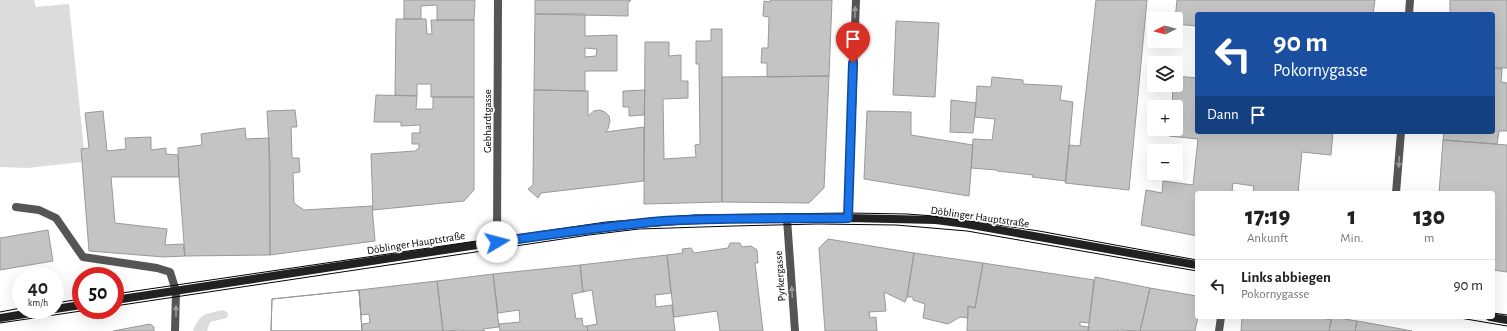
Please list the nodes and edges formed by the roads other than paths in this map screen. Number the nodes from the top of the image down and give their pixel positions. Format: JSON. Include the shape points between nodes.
{"nodes":[{"id":1,"x":498,"y":0,"type":"edge"},
{"id":2,"x":856,"y":0,"type":"edge"},
{"id":3,"x":1410,"y":0,"type":"edge"},
{"id":4,"x":1409,"y":12,"type":"edge"},
{"id":5,"x":1401,"y":134,"type":"edge"},
{"id":6,"x":1396,"y":191,"type":"edge"},
{"id":7,"x":16,"y":207,"type":"dead end"},
{"id":8,"x":848,"y":218,"type":"junction"},
{"id":9,"x":787,"y":219,"type":"junction"},
{"id":10,"x":497,"y":242,"type":"junction"},
{"id":11,"x":1195,"y":265,"type":"edge"},
{"id":12,"x":176,"y":291,"type":"junction"},
{"id":13,"x":124,"y":299,"type":"edge"},
{"id":14,"x":12,"y":316,"type":"edge"},
{"id":15,"x":0,"y":318,"type":"edge"},
{"id":16,"x":1495,"y":318,"type":"edge"},
{"id":17,"x":1221,"y":319,"type":"edge"},
{"id":18,"x":1507,"y":320,"type":"edge"},
{"id":19,"x":175,"y":331,"type":"edge"},
{"id":20,"x":795,"y":331,"type":"edge"},
{"id":21,"x":1219,"y":331,"type":"edge"}],
"edges":[{"from":1,"to":10,"type":"street","name":"Gebhardtgasse"},
{"from":8,"to":2,"type":"street","one_way":true},
{"from":3,"to":4,"type":"street"},
{"from":5,"to":6,"type":"street","one_way":true},
{"from":7,"to":12,"type":"street","via":[[39,210],[56,218],[82,257],[170,272]]},
{"from":8,"to":9,"type":"main road","name":"Döblinger Hauptstraße"},
{"from":8,"to":11,"type":"main road","name":"Döblinger Hauptstraße","via":[[929,220],[966,224]]},
{"from":9,"to":10,"type":"main road","name":"Döblinger Hauptstraße","via":[[664,221]]},
{"from":20,"to":9,"type":"street","name":"Pyrkergasse","one_way":true},
{"from":10,"to":12,"type":"main road","name":"Döblinger Hauptstraße"},
{"from":12,"to":13,"type":"main road","name":"Döblinger Hauptstraße"},
{"from":19,"to":12,"type":"street","one_way":true},
{"from":14,"to":15,"type":"main road"},
{"from":16,"to":18,"type":"main road"},
{"from":17,"to":21,"type":"street"}]}
